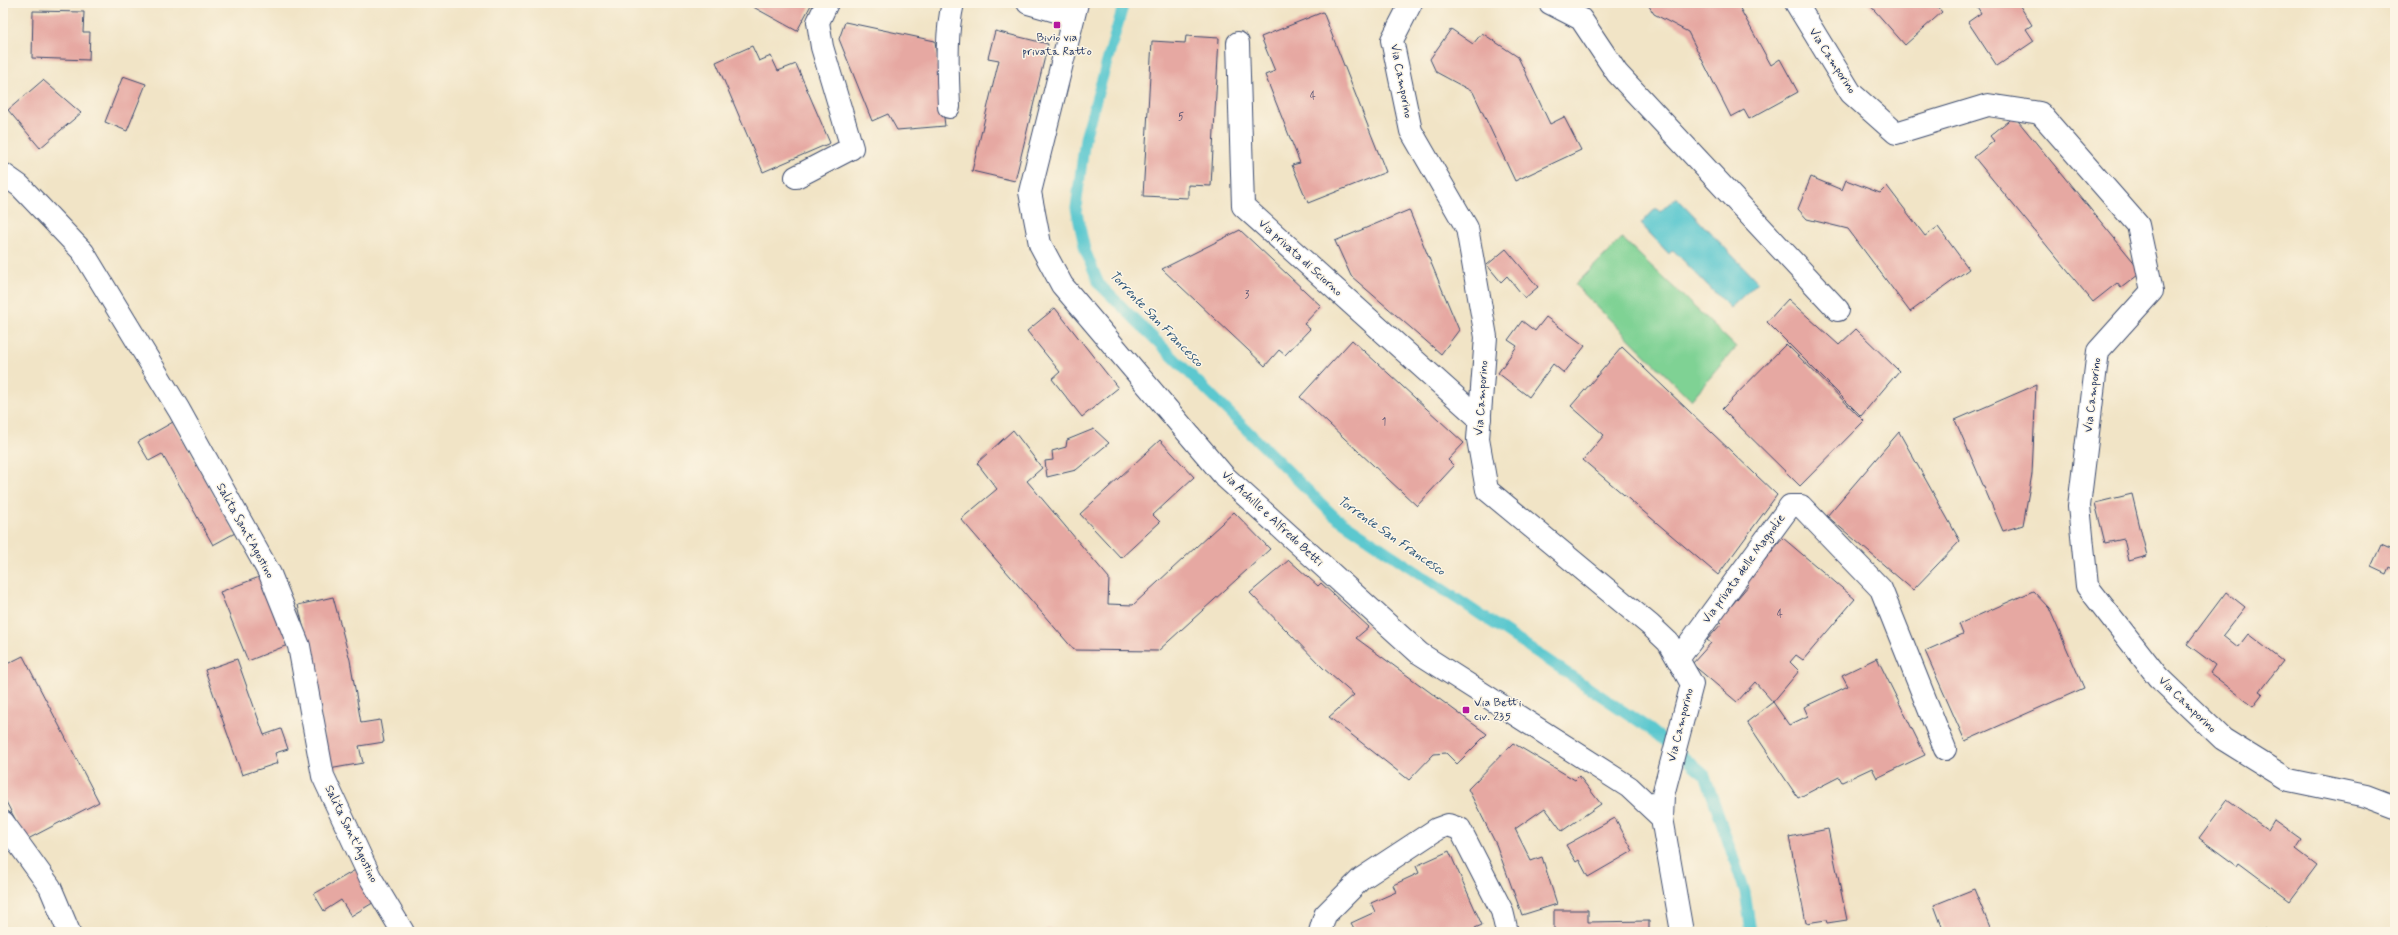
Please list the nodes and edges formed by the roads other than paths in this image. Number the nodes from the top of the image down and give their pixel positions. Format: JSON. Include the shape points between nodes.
{"nodes":[{"id":1,"x":827,"y":3,"type":"edge"},
{"id":2,"x":953,"y":3,"type":"edge"},
{"id":3,"x":1028,"y":3,"type":"edge"},
{"id":4,"x":1411,"y":3,"type":"edge"},
{"id":5,"x":1550,"y":3,"type":"edge"},
{"id":6,"x":1796,"y":3,"type":"edge"},
{"id":7,"x":1075,"y":9,"type":"edge"},
{"id":8,"x":1238,"y":42,"type":"dead end"},
{"id":9,"x":949,"y":107,"type":"dead end"},
{"id":10,"x":3,"y":174,"type":"edge"},
{"id":11,"x":796,"y":177,"type":"dead end"},
{"id":12,"x":1838,"y":310,"type":"dead end"},
{"id":13,"x":1480,"y":420,"type":"junction"},
{"id":14,"x":1678,"y":659,"type":"junction"},
{"id":15,"x":1945,"y":748,"type":"dead end"},
{"id":16,"x":2395,"y":807,"type":"edge"},
{"id":17,"x":1662,"y":818,"type":"junction"},
{"id":18,"x":3,"y":822,"type":"edge"},
{"id":19,"x":68,"y":932,"type":"edge"},
{"id":20,"x":404,"y":932,"type":"edge"},
{"id":21,"x":1320,"y":932,"type":"edge"},
{"id":22,"x":1507,"y":932,"type":"edge"},
{"id":23,"x":1682,"y":932,"type":"edge"}],
"edges":[{"from":1,"to":11,"type":"street","via":[[818,22],[822,47],[852,148]]},
{"from":2,"to":9,"type":"street","via":[[947,59]]},
{"from":3,"to":7,"type":"street"},
{"from":4,"to":13,"type":"street","name":"Via Camporino","via":[[1392,40],[1411,131],[1468,228],[1486,338]]},
{"from":5,"to":12,"type":"street","via":[[1581,19],[1617,73]]},
{"from":6,"to":16,"type":"street","name":"Via Camporino","via":[[1851,93],[1896,134],[1988,105],[2040,112],[2138,225],[2152,291],[2098,351],[2079,506],[2087,586],[2158,677],[2223,739],[2289,780],[2366,796]]},
{"from":7,"to":17,"type":"street","name":"Via Achille e Alfredo Betti","via":[[1030,192],[1040,244],[1062,285],[1224,478],[1419,653],[1629,787]]},
{"from":8,"to":13,"type":"street","name":"Via privata di Sciorno","via":[[1243,206]]},
{"from":10,"to":20,"type":"street","name":"Salita Sant'Agostino","via":[[20,186],[83,252],[179,410],[270,574],[300,646],[323,776],[370,876]]},
{"from":13,"to":14,"type":"street","name":"Via Camporino","via":[[1478,439],[1487,490],[1650,625],[1668,642]]},
{"from":14,"to":15,"type":"street","name":"Via privata delle Magnolie","via":[[1790,506],[1801,506],[1881,589]]},
{"from":14,"to":17,"type":"street","name":"Via Camporino","via":[[1692,684],[1663,795]]},
{"from":17,"to":23,"type":"street"},
{"from":18,"to":19,"type":"street","via":[[50,887]]},
{"from":21,"to":22,"type":"street","via":[[1325,915],[1361,879],[1437,829],[1448,825],[1460,829],[1473,851],[1502,911]]}]}
